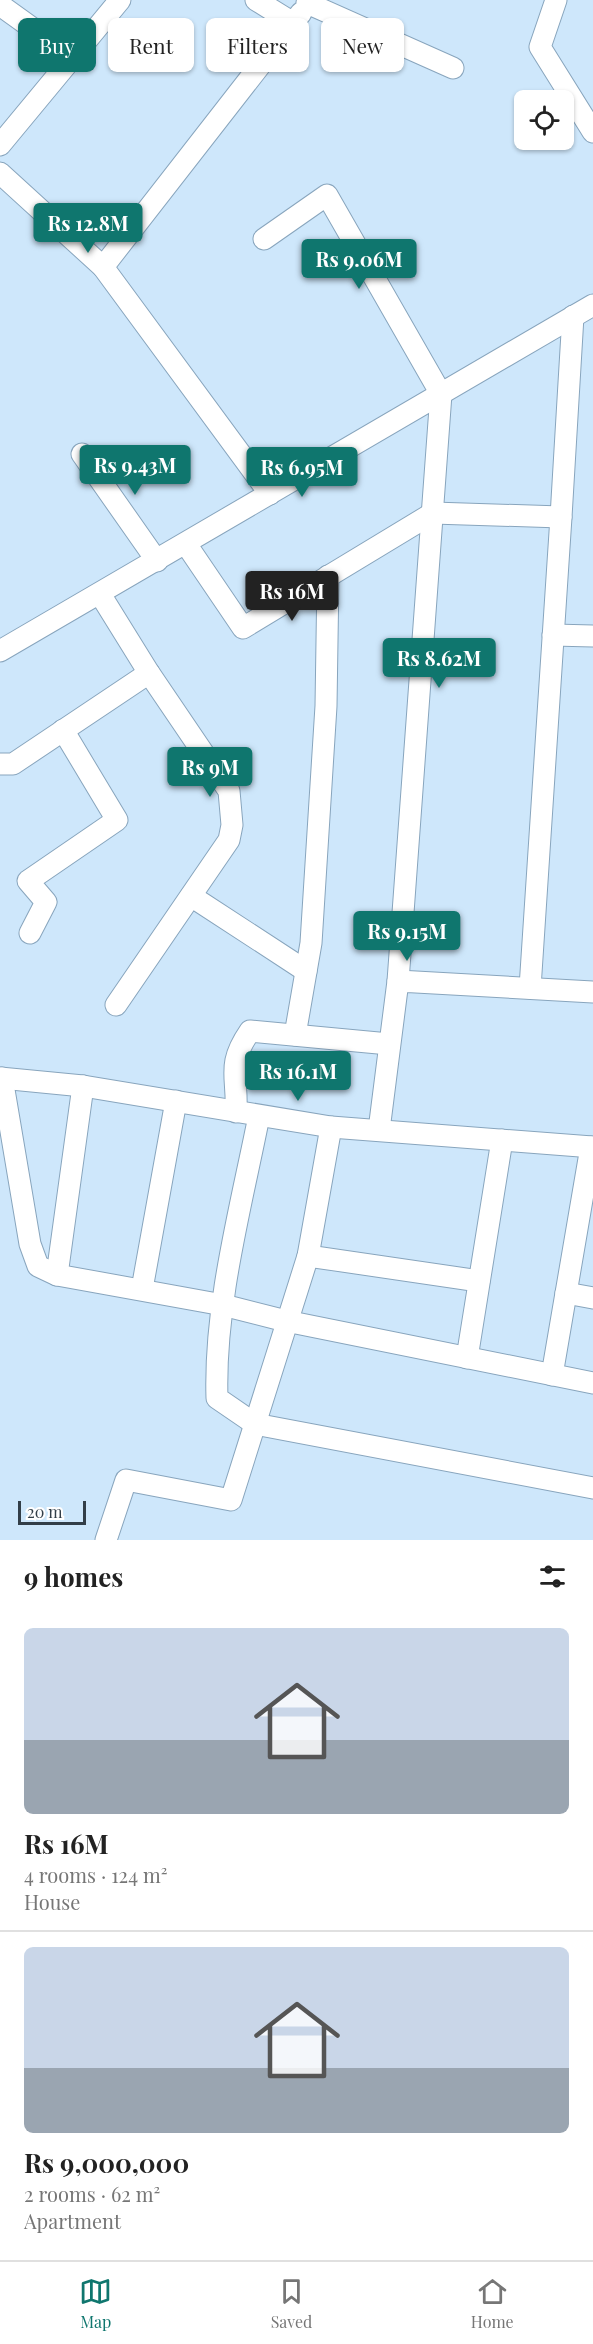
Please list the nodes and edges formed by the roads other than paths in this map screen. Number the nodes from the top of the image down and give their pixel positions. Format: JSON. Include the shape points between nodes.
{"nodes":[{"id":1,"x":120,"y":0,"type":"edge"},
{"id":2,"x":256,"y":0,"type":"edge"},
{"id":3,"x":556,"y":0,"type":"edge"},
{"id":4,"x":308,"y":2,"type":"edge"},
{"id":5,"x":0,"y":5,"type":"edge"},
{"id":6,"x":18,"y":18,"type":"edge"},
{"id":7,"x":286,"y":18,"type":"edge"},
{"id":8,"x":297,"y":18,"type":"edge"},
{"id":9,"x":96,"y":27,"type":"edge"},
{"id":10,"x":453,"y":69,"type":"dead end"},
{"id":11,"x":58,"y":72,"type":"edge"},
{"id":12,"x":256,"y":72,"type":"edge"},
{"id":13,"x":593,"y":132,"type":"edge"},
{"id":14,"x":0,"y":145,"type":"edge"},
{"id":15,"x":0,"y":173,"type":"edge"},
{"id":16,"x":264,"y":239,"type":"dead end"},
{"id":17,"x":103,"y":267,"type":"junction"},
{"id":18,"x":593,"y":305,"type":"edge"},
{"id":19,"x":573,"y":316,"type":"junction"},
{"id":20,"x":441,"y":394,"type":"junction"},
{"id":21,"x":82,"y":454,"type":"dead end"},
{"id":22,"x":270,"y":494,"type":"junction"},
{"id":23,"x":433,"y":513,"type":"junction"},
{"id":24,"x":561,"y":517,"type":"junction"},
{"id":25,"x":186,"y":544,"type":"junction"},
{"id":26,"x":157,"y":561,"type":"junction"},
{"id":27,"x":328,"y":576,"type":"junction"},
{"id":28,"x":100,"y":594,"type":"junction"},
{"id":29,"x":553,"y":635,"type":"junction"},
{"id":30,"x":593,"y":636,"type":"edge"},
{"id":31,"x":0,"y":651,"type":"edge"},
{"id":32,"x":148,"y":673,"type":"junction"},
{"id":33,"x":63,"y":730,"type":"junction"},
{"id":34,"x":0,"y":764,"type":"edge"},
{"id":35,"x":191,"y":896,"type":"junction"},
{"id":36,"x":30,"y":933,"type":"dead end"},
{"id":37,"x":306,"y":972,"type":"junction"},
{"id":38,"x":398,"y":981,"type":"junction"},
{"id":39,"x":530,"y":988,"type":"junction"},
{"id":40,"x":593,"y":992,"type":"edge"},
{"id":41,"x":116,"y":1005,"type":"dead end"},
{"id":42,"x":295,"y":1035,"type":"junction"},
{"id":43,"x":389,"y":1044,"type":"junction"},
{"id":44,"x":1,"y":1078,"type":"edge"},
{"id":45,"x":84,"y":1086,"type":"junction"},
{"id":46,"x":176,"y":1101,"type":"junction"},
{"id":47,"x":236,"y":1112,"type":"junction"},
{"id":48,"x":259,"y":1116,"type":"junction"},
{"id":49,"x":331,"y":1127,"type":"junction"},
{"id":50,"x":379,"y":1130,"type":"junction"},
{"id":51,"x":502,"y":1140,"type":"junction"},
{"id":52,"x":592,"y":1147,"type":"edge"},
{"id":53,"x":308,"y":1256,"type":"junction"},
{"id":54,"x":57,"y":1275,"type":"junction"},
{"id":55,"x":479,"y":1281,"type":"junction"},
{"id":56,"x":142,"y":1289,"type":"junction"},
{"id":57,"x":566,"y":1293,"type":"junction"},
{"id":58,"x":593,"y":1298,"type":"edge"},
{"id":59,"x":223,"y":1305,"type":"junction"},
{"id":60,"x":286,"y":1321,"type":"junction"},
{"id":61,"x":467,"y":1358,"type":"junction"},
{"id":62,"x":552,"y":1375,"type":"junction"},
{"id":63,"x":593,"y":1383,"type":"edge"},
{"id":64,"x":255,"y":1424,"type":"junction"},
{"id":65,"x":593,"y":1488,"type":"edge"},
{"id":66,"x":106,"y":1540,"type":"edge"}],
"edges":[{"from":1,"to":9,"type":"street"},
{"from":2,"to":7,"type":"street"},
{"from":3,"to":13,"type":"street","via":[[540,47]]},
{"from":4,"to":8,"type":"street"},
{"from":4,"to":10,"type":"street"},
{"from":5,"to":6,"type":"street"},
{"from":11,"to":14,"type":"street"},
{"from":12,"to":17,"type":"street"},
{"from":15,"to":17,"type":"street"},
{"from":16,"to":20,"type":"street","via":[[327,195]]},
{"from":17,"to":22,"type":"street"},
{"from":18,"to":19,"type":"street"},
{"from":19,"to":20,"type":"street"},
{"from":19,"to":24,"type":"street"},
{"from":20,"to":22,"type":"street"},
{"from":20,"to":23,"type":"street"},
{"from":21,"to":26,"type":"street"},
{"from":22,"to":25,"type":"street"},
{"from":23,"to":24,"type":"street"},
{"from":23,"to":27,"type":"street"},
{"from":23,"to":38,"type":"street"},
{"from":24,"to":29,"type":"street"},
{"from":25,"to":26,"type":"street"},
{"from":25,"to":27,"type":"street","via":[[243,628]]},
{"from":26,"to":28,"type":"street"},
{"from":27,"to":37,"type":"street","via":[[326,706]]},
{"from":28,"to":31,"type":"street"},
{"from":28,"to":32,"type":"street"},
{"from":29,"to":30,"type":"street"},
{"from":29,"to":39,"type":"street"},
{"from":32,"to":33,"type":"street"},
{"from":32,"to":35,"type":"street","via":[[229,791],[229,840]]},
{"from":33,"to":34,"type":"street","via":[[13,764]]},
{"from":33,"to":36,"type":"street","via":[[117,820],[28,881],[46,902]]},
{"from":35,"to":37,"type":"street"},
{"from":35,"to":41,"type":"street"},
{"from":37,"to":42,"type":"street"},
{"from":38,"to":39,"type":"street"},
{"from":38,"to":43,"type":"street"},
{"from":39,"to":40,"type":"street"},
{"from":42,"to":43,"type":"street"},
{"from":42,"to":47,"type":"street","via":[[250,1031],[237,1050],[233,1077]]},
{"from":43,"to":50,"type":"street"},
{"from":44,"to":45,"type":"street"},
{"from":44,"to":54,"type":"street","via":[[30,1244],[38,1266]]},
{"from":45,"to":46,"type":"street"},
{"from":45,"to":54,"type":"street"},
{"from":46,"to":47,"type":"street"},
{"from":46,"to":56,"type":"street"},
{"from":47,"to":48,"type":"street"},
{"from":48,"to":49,"type":"street"},
{"from":48,"to":59,"type":"street"},
{"from":49,"to":50,"type":"street"},
{"from":49,"to":53,"type":"street"},
{"from":50,"to":51,"type":"street"},
{"from":51,"to":52,"type":"street"},
{"from":51,"to":55,"type":"street"},
{"from":52,"to":57,"type":"street"},
{"from":53,"to":55,"type":"street"},
{"from":53,"to":60,"type":"street"},
{"from":54,"to":56,"type":"street"},
{"from":55,"to":61,"type":"street"},
{"from":56,"to":59,"type":"street"},
{"from":57,"to":58,"type":"street"},
{"from":57,"to":62,"type":"street"},
{"from":59,"to":60,"type":"street"},
{"from":59,"to":64,"type":"street","via":[[215,1356],[217,1398]]},
{"from":60,"to":61,"type":"street"},
{"from":60,"to":64,"type":"street"},
{"from":61,"to":62,"type":"street"},
{"from":62,"to":63,"type":"street"},
{"from":64,"to":65,"type":"street"},
{"from":64,"to":66,"type":"street","via":[[231,1500],[126,1480]]}]}
